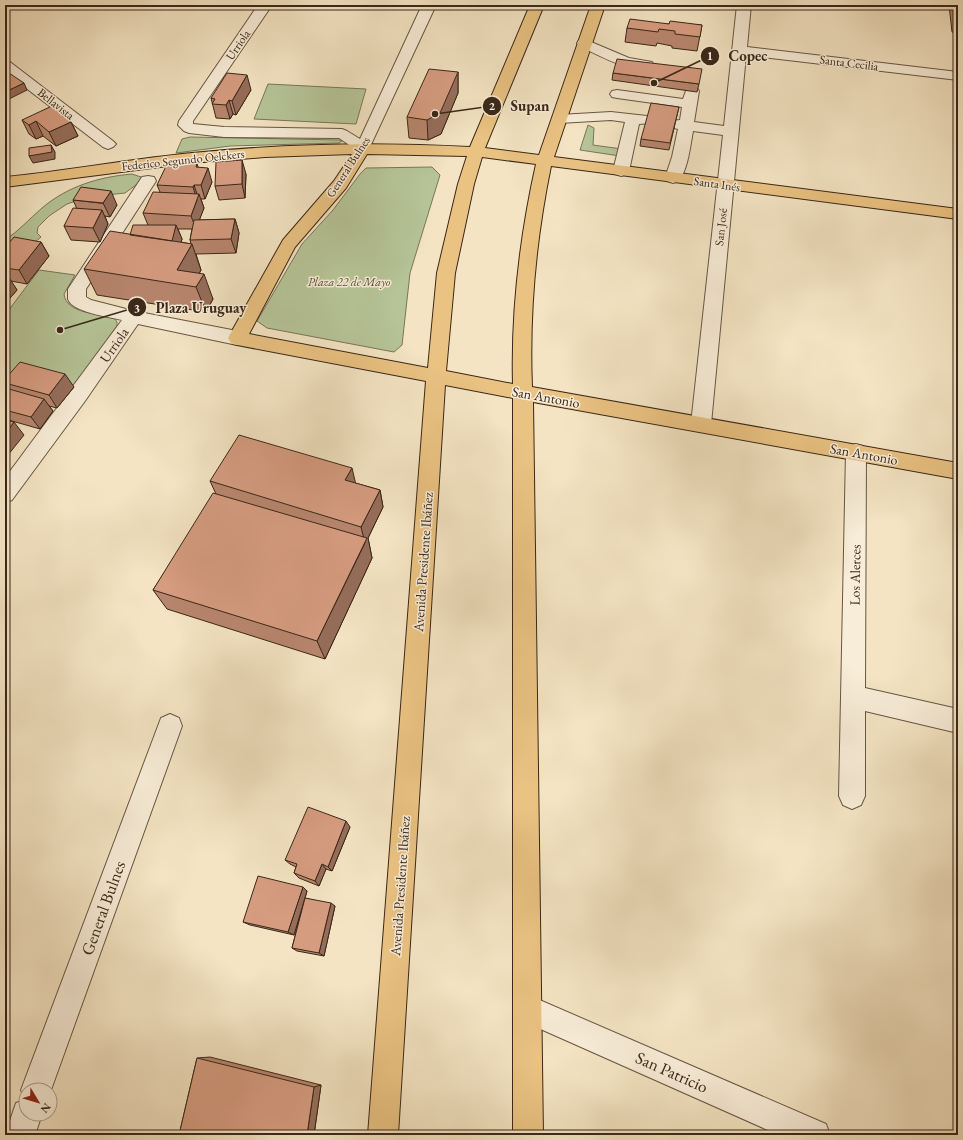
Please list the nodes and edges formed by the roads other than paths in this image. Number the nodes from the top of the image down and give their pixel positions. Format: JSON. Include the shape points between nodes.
{"nodes":[{"id":1,"x":265,"y":5,"type":"edge"},
{"id":2,"x":429,"y":5,"type":"edge"},
{"id":3,"x":537,"y":5,"type":"edge"},
{"id":4,"x":598,"y":5,"type":"edge"},
{"id":5,"x":744,"y":5,"type":"edge"},
{"id":6,"x":584,"y":43,"type":"junction"},
{"id":7,"x":739,"y":50,"type":"junction"},
{"id":8,"x":5,"y":65,"type":"edge"},
{"id":9,"x":661,"y":66,"type":"edge"},
{"id":10,"x":958,"y":76,"type":"edge"},
{"id":11,"x":611,"y":116,"type":"junction"},
{"id":12,"x":558,"y":118,"type":"junction"},
{"id":13,"x":185,"y":125,"type":"joint"},
{"id":14,"x":681,"y":125,"type":"junction"},
{"id":15,"x":731,"y":132,"type":"junction"},
{"id":16,"x":108,"y":144,"type":"dead end"},
{"id":17,"x":363,"y":148,"type":"junction"},
{"id":18,"x":476,"y":152,"type":"junction"},
{"id":19,"x":544,"y":160,"type":"junction"},
{"id":20,"x":621,"y":171,"type":"junction"},
{"id":21,"x":673,"y":178,"type":"junction"},
{"id":22,"x":148,"y":181,"type":"dead end"},
{"id":23,"x":5,"y":182,"type":"edge"},
{"id":24,"x":725,"y":185,"type":"junction"},
{"id":25,"x":958,"y":214,"type":"edge"},
{"id":26,"x":134,"y":318,"type":"junction"},
{"id":27,"x":237,"y":338,"type":"junction"},
{"id":28,"x":437,"y":376,"type":"junction"},
{"id":29,"x":523,"y":393,"type":"junction"},
{"id":30,"x":701,"y":424,"type":"junction"},
{"id":31,"x":856,"y":452,"type":"junction"},
{"id":32,"x":958,"y":471,"type":"edge"},
{"id":33,"x":5,"y":494,"type":"edge"},
{"id":34,"x":854,"y":697,"type":"junction"},
{"id":35,"x":958,"y":721,"type":"edge"},
{"id":36,"x":170,"y":726,"type":"dead end"},
{"id":37,"x":852,"y":796,"type":"dead end"},
{"id":38,"x":528,"y":1009,"type":"junction"},
{"id":39,"x":39,"y":1082,"type":"edge"},
{"id":40,"x":25,"y":1122,"type":"edge"},
{"id":41,"x":20,"y":1135,"type":"edge"},
{"id":42,"x":383,"y":1135,"type":"edge"},
{"id":43,"x":528,"y":1135,"type":"edge"},
{"id":44,"x":815,"y":1135,"type":"edge"}],
"edges":[{"from":1,"to":13,"type":"street","name":"Urriola"},
{"from":2,"to":17,"type":"street","name":"General Bulnes"},
{"from":3,"to":18,"type":"main road","name":"Avenida Presidente Ibáñez"},
{"from":4,"to":6,"type":"main road"},
{"from":5,"to":7,"type":"street","name":"San José"},
{"from":6,"to":9,"type":"street","via":[[625,65]]},
{"from":6,"to":12,"type":"main road"},
{"from":7,"to":10,"type":"street","name":"Santa Cecilia"},
{"from":7,"to":15,"type":"street","name":"San José"},
{"from":8,"to":16,"type":"street","name":"Bellavista"},
{"from":11,"to":12,"type":"street"},
{"from":11,"to":14,"type":"street","via":[[619,88],[655,92],[691,98]]},
{"from":11,"to":20,"type":"street","via":[[640,119]]},
{"from":12,"to":19,"type":"main road"},
{"from":13,"to":17,"type":"street","name":"Federico Segundo Oelckers","via":[[194,129],[224,132],[342,134]]},
{"from":14,"to":15,"type":"street"},
{"from":14,"to":21,"type":"street","via":[[678,165]]},
{"from":15,"to":24,"type":"street","name":"San José"},
{"from":17,"to":18,"type":"main road","name":"Federico Segundo Oelckers"},
{"from":17,"to":23,"type":"main road","name":"Federico Segundo Oelckers","via":[[190,158]]},
{"from":17,"to":27,"type":"main road","name":"General Bulnes","via":[[340,184],[290,244]]},
{"from":18,"to":19,"type":"main road","name":"Santa Inés"},
{"from":18,"to":28,"type":"main road","name":"Avenida Presidente Ibáñez","via":[[466,184],[446,273]]},
{"from":19,"to":20,"type":"main road","name":"Santa Inés"},
{"from":19,"to":29,"type":"main road","via":[[534,210],[526,276],[522,348]]},
{"from":20,"to":21,"type":"main road","name":"Santa Inés"},
{"from":21,"to":24,"type":"main road","name":"Santa Inés"},
{"from":22,"to":26,"type":"street","name":"Urriola","via":[[77,289],[77,299],[84,305]]},
{"from":24,"to":25,"type":"main road","name":"Santa Inés"},
{"from":24,"to":30,"type":"street","name":"San José"},
{"from":26,"to":27,"type":"street","name":"San Antonio"},
{"from":26,"to":33,"type":"street","name":"Urriola"},
{"from":27,"to":28,"type":"main road","name":"San Antonio"},
{"from":28,"to":29,"type":"main road","name":"San Antonio"},
{"from":28,"to":42,"type":"main road","name":"Avenida Presidente Ibáñez"},
{"from":29,"to":30,"type":"main road","name":"San Antonio"},
{"from":29,"to":38,"type":"main road"},
{"from":30,"to":31,"type":"main road","name":"San Antonio"},
{"from":31,"to":32,"type":"main road","name":"San Antonio"},
{"from":31,"to":34,"type":"street","name":"Los Alerces"},
{"from":34,"to":35,"type":"street"},
{"from":34,"to":37,"type":"street","name":"Los Alerces"},
{"from":36,"to":39,"type":"street","name":"General Bulnes"},
{"from":38,"to":43,"type":"main road"},
{"from":38,"to":44,"type":"street","name":"San Patricio"},
{"from":40,"to":41,"type":"street"}]}
